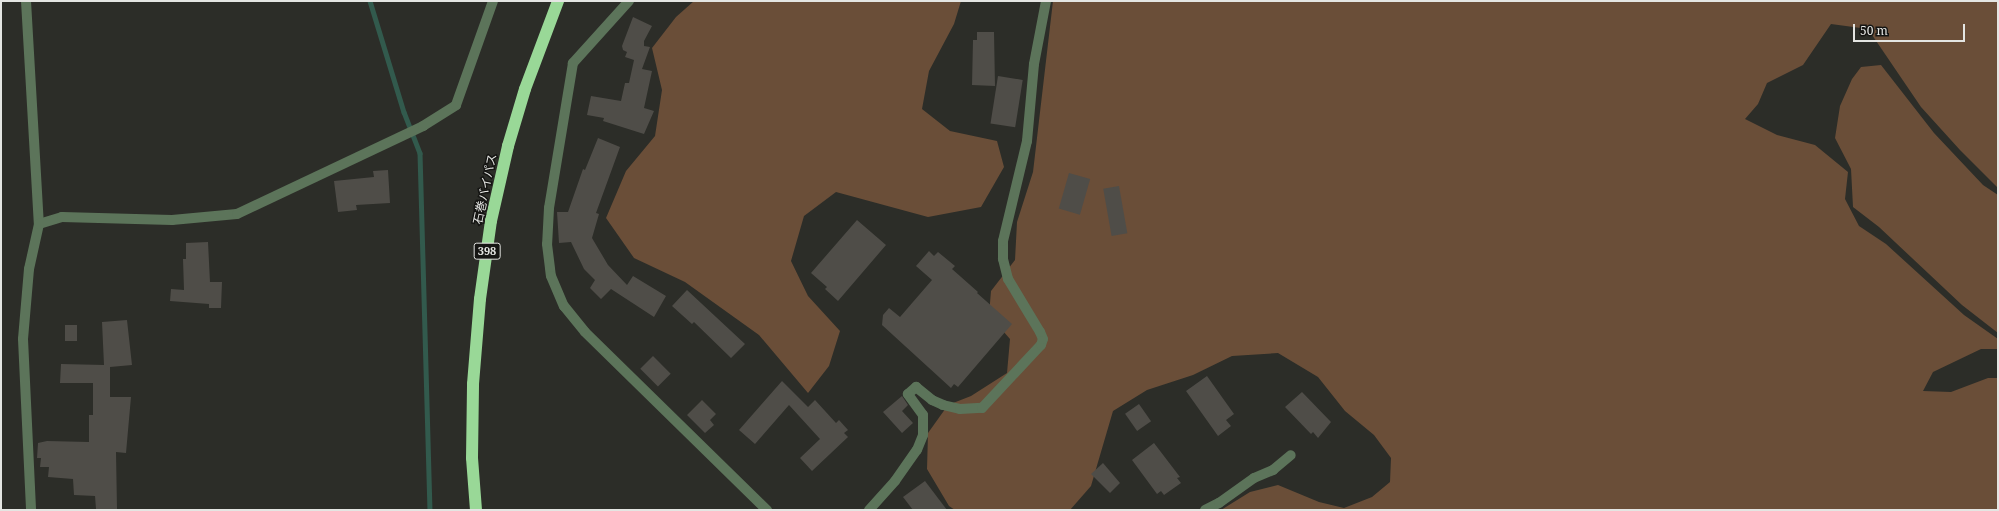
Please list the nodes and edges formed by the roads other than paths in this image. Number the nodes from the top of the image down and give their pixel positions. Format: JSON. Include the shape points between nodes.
{"nodes":[{"id":1,"x":26,"y":1,"type":"edge"},
{"id":2,"x":493,"y":1,"type":"edge"},
{"id":3,"x":558,"y":1,"type":"edge"},
{"id":4,"x":629,"y":1,"type":"edge"},
{"id":5,"x":1046,"y":1,"type":"edge"},
{"id":6,"x":39,"y":224,"type":"junction"},
{"id":7,"x":1292,"y":455,"type":"dead end"},
{"id":8,"x":31,"y":510,"type":"edge"},
{"id":9,"x":476,"y":510,"type":"edge"},
{"id":10,"x":767,"y":510,"type":"edge"},
{"id":11,"x":869,"y":510,"type":"edge"},
{"id":12,"x":1205,"y":510,"type":"edge"}],
"edges":[{"from":1,"to":6,"type":"street"},
{"from":2,"to":6,"type":"street","via":[[456,105],[423,126],[237,214],[172,220],[62,217]]},
{"from":3,"to":9,"type":"highway","name":"石巻バイパス","number":"398","via":[[525,89],[508,146],[491,220],[480,299],[473,384],[472,458]]},
{"from":4,"to":10,"type":"street","via":[[573,63],[549,208],[547,244],[551,276],[564,306],[585,332]]},
{"from":5,"to":11,"type":"street","via":[[1034,64],[1027,141],[1003,241],[1003,259],[1008,279],[1040,332],[1043,339],[1041,345],[982,408],[960,410],[932,400],[916,387],[908,394],[923,415],[923,435],[917,450],[895,481]]},
{"from":6,"to":8,"type":"street","via":[[29,269],[23,338]]},
{"from":7,"to":12,"type":"street","via":[[1273,470],[1254,478]]}]}
